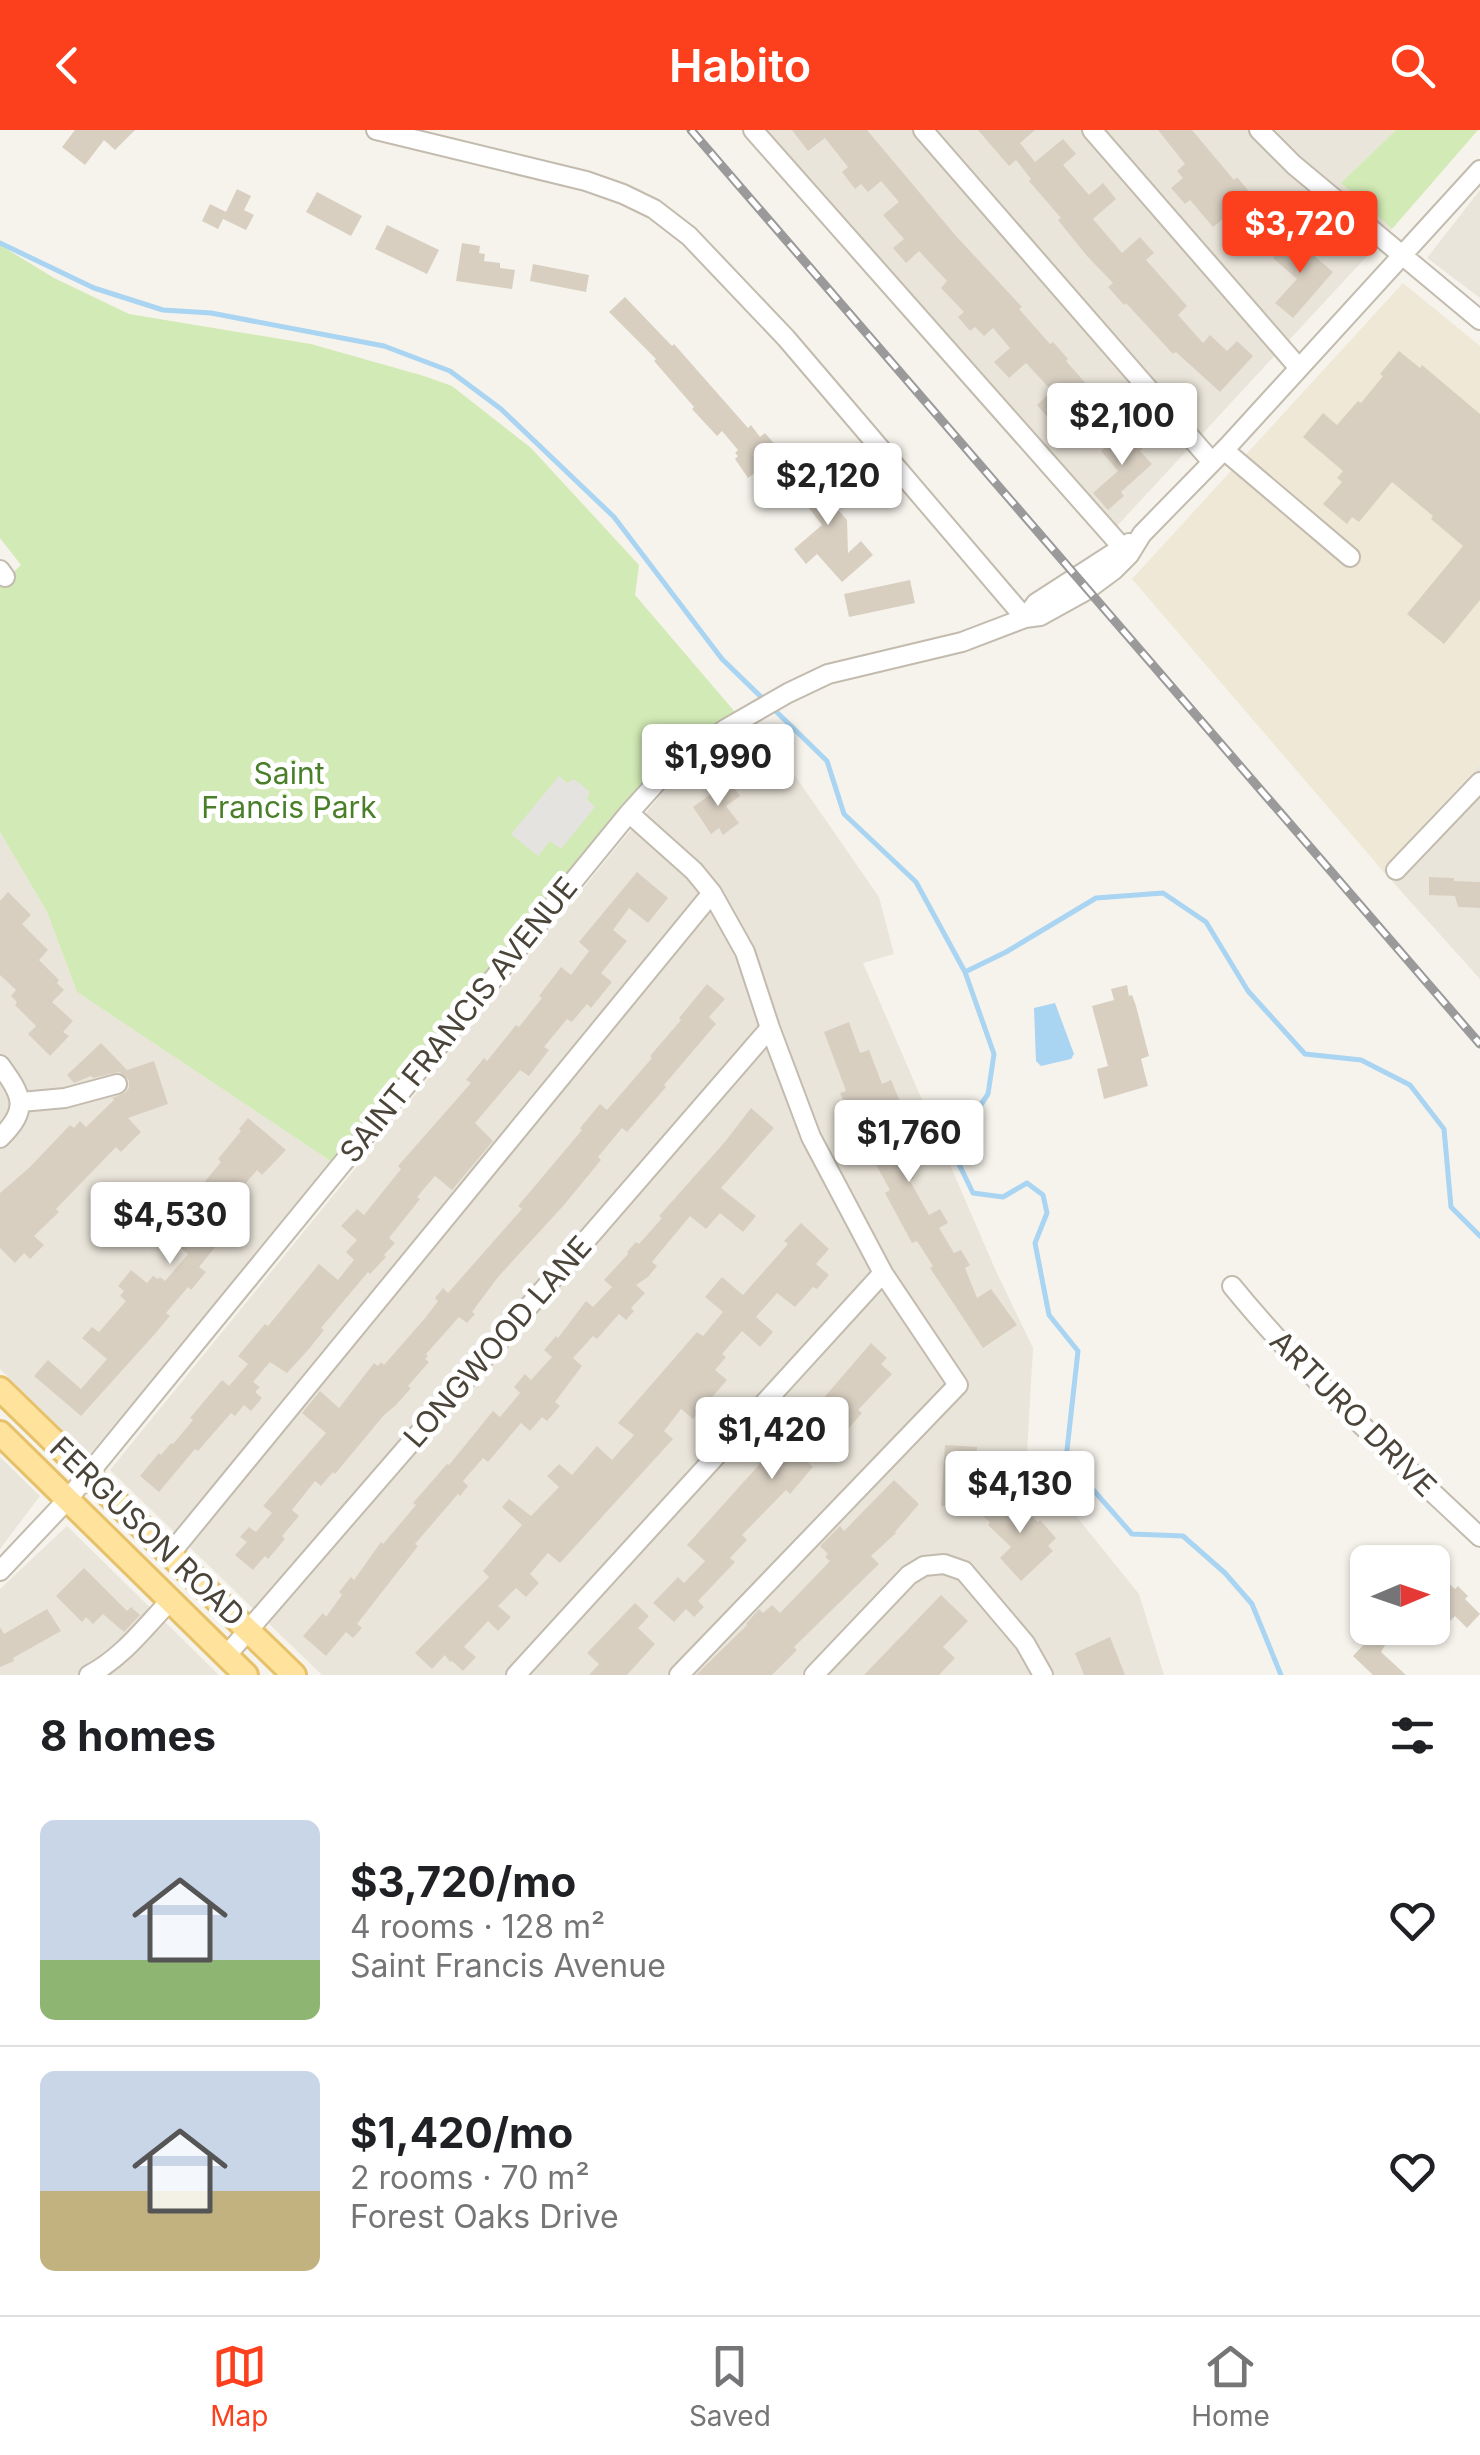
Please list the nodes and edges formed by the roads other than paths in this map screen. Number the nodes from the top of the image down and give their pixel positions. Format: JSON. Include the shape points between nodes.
{"nodes":[{"id":1,"x":376,"y":130,"type":"edge"},
{"id":2,"x":753,"y":130,"type":"edge"},
{"id":3,"x":923,"y":130,"type":"edge"},
{"id":4,"x":1092,"y":130,"type":"edge"},
{"id":5,"x":1259,"y":130,"type":"edge"},
{"id":6,"x":1480,"y":170,"type":"edge"},
{"id":7,"x":1401,"y":255,"type":"junction"},
{"id":8,"x":1480,"y":320,"type":"edge"},
{"id":9,"x":1298,"y":368,"type":"junction"},
{"id":10,"x":1218,"y":456,"type":"junction"},
{"id":11,"x":1129,"y":547,"type":"junction"},
{"id":12,"x":1350,"y":557,"type":"dead end"},
{"id":13,"x":1024,"y":618,"type":"junction"},
{"id":14,"x":1480,"y":782,"type":"edge"},
{"id":15,"x":629,"y":813,"type":"junction"},
{"id":16,"x":1396,"y":870,"type":"dead end"},
{"id":17,"x":712,"y":893,"type":"junction"},
{"id":18,"x":770,"y":1028,"type":"junction"},
{"id":19,"x":0,"y":1065,"type":"edge"},
{"id":20,"x":118,"y":1084,"type":"dead end"},
{"id":21,"x":21,"y":1102,"type":"junction"},
{"id":22,"x":0,"y":1138,"type":"edge"},
{"id":23,"x":883,"y":1274,"type":"junction"},
{"id":24,"x":1232,"y":1286,"type":"dead end"},
{"id":25,"x":0,"y":1390,"type":"edge"},
{"id":26,"x":0,"y":1433,"type":"edge"},
{"id":27,"x":87,"y":1474,"type":"junction"},
{"id":28,"x":68,"y":1499,"type":"junction"},
{"id":29,"x":1480,"y":1537,"type":"edge"},
{"id":30,"x":170,"y":1554,"type":"junction"},
{"id":31,"x":0,"y":1572,"type":"edge"},
{"id":32,"x":170,"y":1601,"type":"junction"},
{"id":33,"x":248,"y":1630,"type":"junction"},
{"id":34,"x":226,"y":1656,"type":"junction"},
{"id":35,"x":89,"y":1675,"type":"edge"},
{"id":36,"x":246,"y":1675,"type":"edge"},
{"id":37,"x":294,"y":1675,"type":"edge"},
{"id":38,"x":516,"y":1675,"type":"edge"},
{"id":39,"x":680,"y":1675,"type":"edge"},
{"id":40,"x":814,"y":1675,"type":"edge"},
{"id":41,"x":1042,"y":1675,"type":"edge"}],
"edges":[{"from":1,"to":13,"type":"street","via":[[586,181],[678,227],[786,338]]},
{"from":2,"to":11,"type":"street"},
{"from":3,"to":10,"type":"street"},
{"from":4,"to":9,"type":"street"},
{"from":5,"to":7,"type":"street"},
{"from":6,"to":7,"type":"street","name":"SAINT FRANCIS AVENUE"},
{"from":7,"to":8,"type":"street"},
{"from":7,"to":9,"type":"street","name":"SAINT FRANCIS AVENUE"},
{"from":9,"to":10,"type":"street","name":"SAINT FRANCIS AVENUE"},
{"from":10,"to":11,"type":"street","name":"SAINT FRANCIS AVENUE"},
{"from":10,"to":12,"type":"street"},
{"from":11,"to":13,"type":"street","name":"SAINT FRANCIS AVENUE","via":[[1114,570],[1088,590]]},
{"from":13,"to":15,"type":"street","name":"SAINT FRANCIS AVENUE","via":[[962,642],[828,674],[788,693],[683,758]]},
{"from":14,"to":16,"type":"street"},
{"from":15,"to":17,"type":"street"},
{"from":15,"to":27,"type":"street","name":"SAINT FRANCIS AVENUE"},
{"from":17,"to":18,"type":"street","via":[[745,952]]},
{"from":17,"to":30,"type":"street"},
{"from":18,"to":23,"type":"street","via":[[811,1137]]},
{"from":18,"to":33,"type":"street","name":"LONGWOOD LANE"},
{"from":19,"to":21,"type":"street"},
{"from":20,"to":21,"type":"street"},
{"from":21,"to":22,"type":"street"},
{"from":23,"to":38,"type":"street"},
{"from":23,"to":39,"type":"street","via":[[958,1385]]},
{"from":24,"to":29,"type":"street","name":"ARTURO DRIVE","via":[[1316,1382]]},
{"from":25,"to":27,"type":"main road","name":"FERGUSON ROAD"},
{"from":26,"to":28,"type":"main road","name":"FERGUSON ROAD"},
{"from":27,"to":28,"type":"street","name":"SAINT FRANCIS AVENUE"},
{"from":27,"to":30,"type":"main road","name":"FERGUSON ROAD"},
{"from":28,"to":31,"type":"street","name":"SAINT FRANCIS AVENUE"},
{"from":28,"to":32,"type":"main road","name":"FERGUSON ROAD"},
{"from":30,"to":33,"type":"main road","name":"FERGUSON ROAD"},
{"from":32,"to":34,"type":"main road","name":"FERGUSON ROAD"},
{"from":32,"to":35,"type":"street","via":[[124,1650]]},
{"from":33,"to":34,"type":"street","name":"LONGWOOD LANE"},
{"from":33,"to":37,"type":"main road","name":"FERGUSON ROAD"},
{"from":34,"to":36,"type":"main road","name":"FERGUSON ROAD"},
{"from":40,"to":41,"type":"street","via":[[909,1575],[944,1564],[964,1571],[1026,1643]]}]}
